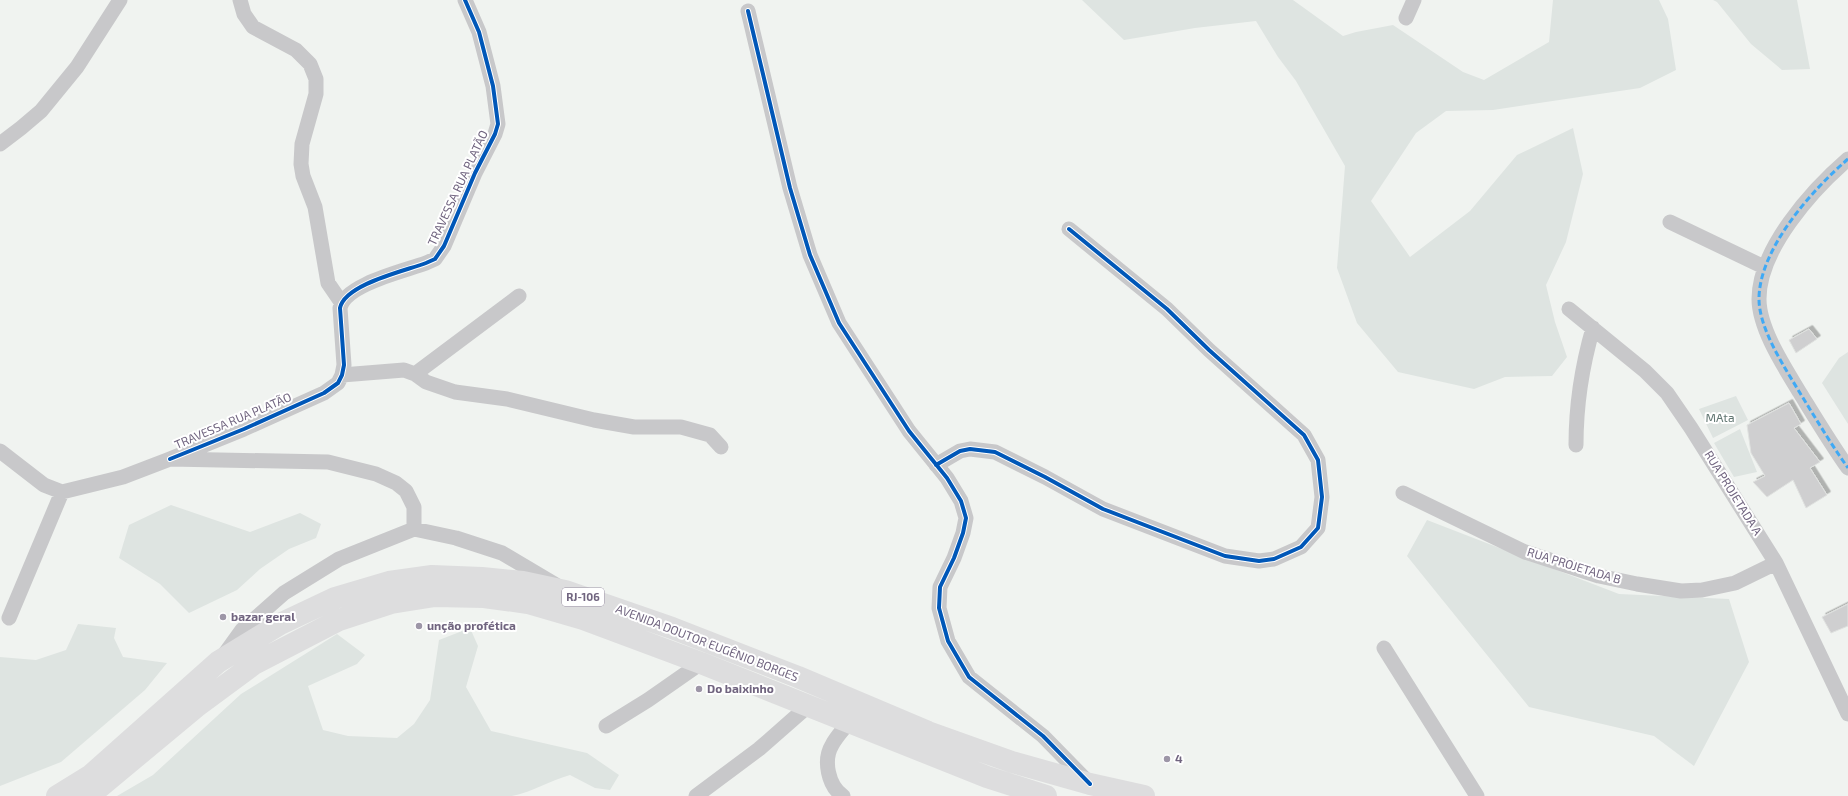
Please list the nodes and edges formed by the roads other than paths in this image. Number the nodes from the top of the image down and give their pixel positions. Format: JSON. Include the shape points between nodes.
{"nodes":[{"id":1,"x":120,"y":0,"type":"edge"},
{"id":2,"x":240,"y":0,"type":"edge"},
{"id":3,"x":465,"y":0,"type":"edge"},
{"id":4,"x":1414,"y":0,"type":"edge"},
{"id":5,"x":748,"y":11,"type":"dead end"},
{"id":6,"x":1406,"y":18,"type":"dead end"},
{"id":7,"x":0,"y":144,"type":"edge"},
{"id":8,"x":1848,"y":159,"type":"edge"},
{"id":9,"x":1670,"y":222,"type":"dead end"},
{"id":10,"x":1070,"y":229,"type":"dead end"},
{"id":11,"x":1764,"y":267,"type":"junction"},
{"id":12,"x":519,"y":296,"type":"dead end"},
{"id":13,"x":341,"y":302,"type":"junction"},
{"id":14,"x":1569,"y":308,"type":"dead end"},
{"id":15,"x":1593,"y":328,"type":"junction"},
{"id":16,"x":415,"y":374,"type":"junction"},
{"id":17,"x":342,"y":375,"type":"junction"},
{"id":18,"x":1576,"y":444,"type":"dead end"},
{"id":19,"x":721,"y":447,"type":"dead end"},
{"id":20,"x":0,"y":451,"type":"edge"},
{"id":21,"x":170,"y":459,"type":"junction"},
{"id":22,"x":936,"y":465,"type":"junction"},
{"id":23,"x":1848,"y":468,"type":"edge"},
{"id":24,"x":62,"y":492,"type":"junction"},
{"id":25,"x":1403,"y":493,"type":"dead end"},
{"id":26,"x":414,"y":529,"type":"junction"},
{"id":27,"x":1776,"y":563,"type":"junction"},
{"id":28,"x":565,"y":591,"type":"junction"},
{"id":29,"x":9,"y":618,"type":"dead end"},
{"id":30,"x":1384,"y":648,"type":"dead end"},
{"id":31,"x":218,"y":662,"type":"junction"},
{"id":32,"x":701,"y":663,"type":"junction"},
{"id":33,"x":808,"y":706,"type":"junction"},
{"id":34,"x":1848,"y":714,"type":"edge"},
{"id":35,"x":849,"y":722,"type":"junction"},
{"id":36,"x":606,"y":726,"type":"dead end"},
{"id":37,"x":1090,"y":784,"type":"junction"},
{"id":38,"x":57,"y":796,"type":"edge"},
{"id":39,"x":89,"y":796,"type":"edge"},
{"id":40,"x":696,"y":796,"type":"edge"},
{"id":41,"x":843,"y":796,"type":"edge"},
{"id":42,"x":1046,"y":796,"type":"edge"},
{"id":43,"x":1144,"y":796,"type":"edge"},
{"id":44,"x":1477,"y":796,"type":"edge"}],
"edges":[{"from":1,"to":7,"type":"street","via":[[77,67],[41,111]]},
{"from":2,"to":13,"type":"street","via":[[244,14],[253,27],[296,50],[310,64],[316,78],[316,94],[302,144],[301,164],[315,207],[328,283]]},
{"from":3,"to":13,"type":"street","name":"TRAVESSA RUA PLATÃO","via":[[479,32],[493,86],[498,117],[495,134],[475,173],[444,246],[435,259],[364,285],[351,292]]},
{"from":4,"to":6,"type":"street"},
{"from":5,"to":22,"type":"street","via":[[790,188],[810,255],[838,323],[910,431]]},
{"from":8,"to":11,"type":"street","via":[[1831,174],[1790,221]]},
{"from":9,"to":11,"type":"street"},
{"from":10,"to":22,"type":"street","via":[[1167,309],[1304,435],[1318,460],[1322,496],[1318,528],[1301,547],[1274,559],[1260,561],[1225,556],[1103,509],[995,452],[960,450]]},
{"from":11,"to":23,"type":"street","via":[[1759,300],[1768,335],[1828,440]]},
{"from":12,"to":16,"type":"street"},
{"from":13,"to":17,"type":"street","via":[[344,365]]},
{"from":14,"to":15,"type":"street","name":"RUA PROJETADA A"},
{"from":15,"to":18,"type":"street","via":[[1584,358]]},
{"from":15,"to":27,"type":"street","name":"RUA PROJETADA A","via":[[1645,371],[1666,393]]},
{"from":16,"to":17,"type":"street","via":[[404,370]]},
{"from":16,"to":19,"type":"street","via":[[426,382],[455,392],[507,399],[594,420],[634,427],[681,427],[710,435]]},
{"from":17,"to":21,"type":"street","name":"TRAVESSA RUA PLATÃO","via":[[338,382],[324,393]]},
{"from":20,"to":24,"type":"street","via":[[44,485]]},
{"from":21,"to":24,"type":"street","name":"TRAVESSA RUA PLATÃO","via":[[123,477]]},
{"from":21,"to":26,"type":"street","via":[[328,462],[376,474],[396,483],[406,491],[414,507]]},
{"from":22,"to":37,"type":"street","via":[[961,501],[966,518],[954,558],[940,587],[939,608],[948,641],[969,677],[1044,736]]},
{"from":24,"to":29,"type":"street"},
{"from":25,"to":27,"type":"street","name":"RUA PROJETADA B","via":[[1525,552],[1599,576],[1636,584],[1681,591],[1702,590],[1735,583]]},
{"from":26,"to":28,"type":"street","via":[[456,538],[502,553]]},
{"from":26,"to":31,"type":"street","via":[[339,559],[284,593],[242,630]]},
{"from":27,"to":34,"type":"street","name":"RUA PROJETADA A"},
{"from":28,"to":31,"type":"highway","name":"AVENIDA DOUTOR EUGÊNIO BORGES","number":"RJ-106","via":[[523,582],[482,578],[432,576],[389,582],[335,598],[280,624]]},
{"from":28,"to":37,"type":"highway","name":"AVENIDA DOUTOR EUGÊNIO BORGES","number":"RJ-106","via":[[672,628],[935,734],[1012,762]]},
{"from":30,"to":44,"type":"street"},
{"from":31,"to":38,"type":"highway","name":"AVENIDA DOUTOR EUGÊNIO BORGES","number":"RJ-106","via":[[92,775]]},
{"from":32,"to":33,"type":"highway","name":"AVENIDA DOUTOR EUGÊNIO BORGES","number":"RJ-106"},
{"from":32,"to":36,"type":"street"},
{"from":32,"to":39,"type":"highway","name":"AVENIDA DOUTOR EUGÊNIO BORGES","number":"RJ-106","via":[[583,619],[528,603],[484,597],[435,596],[391,603],[339,620],[254,664],[196,707]]},
{"from":33,"to":35,"type":"highway","name":"AVENIDA DOUTOR EUGÊNIO BORGES","number":"RJ-106"},
{"from":33,"to":40,"type":"street","via":[[759,749]]},
{"from":35,"to":41,"type":"street","via":[[831,746],[827,763],[831,782]]},
{"from":35,"to":42,"type":"highway","name":"AVENIDA DOUTOR EUGÊNIO BORGES","number":"RJ-106","via":[[987,777]]},
{"from":37,"to":43,"type":"highway","name":"AVENIDA DOUTOR EUGÊNIO BORGES","number":"RJ-106"}]}
